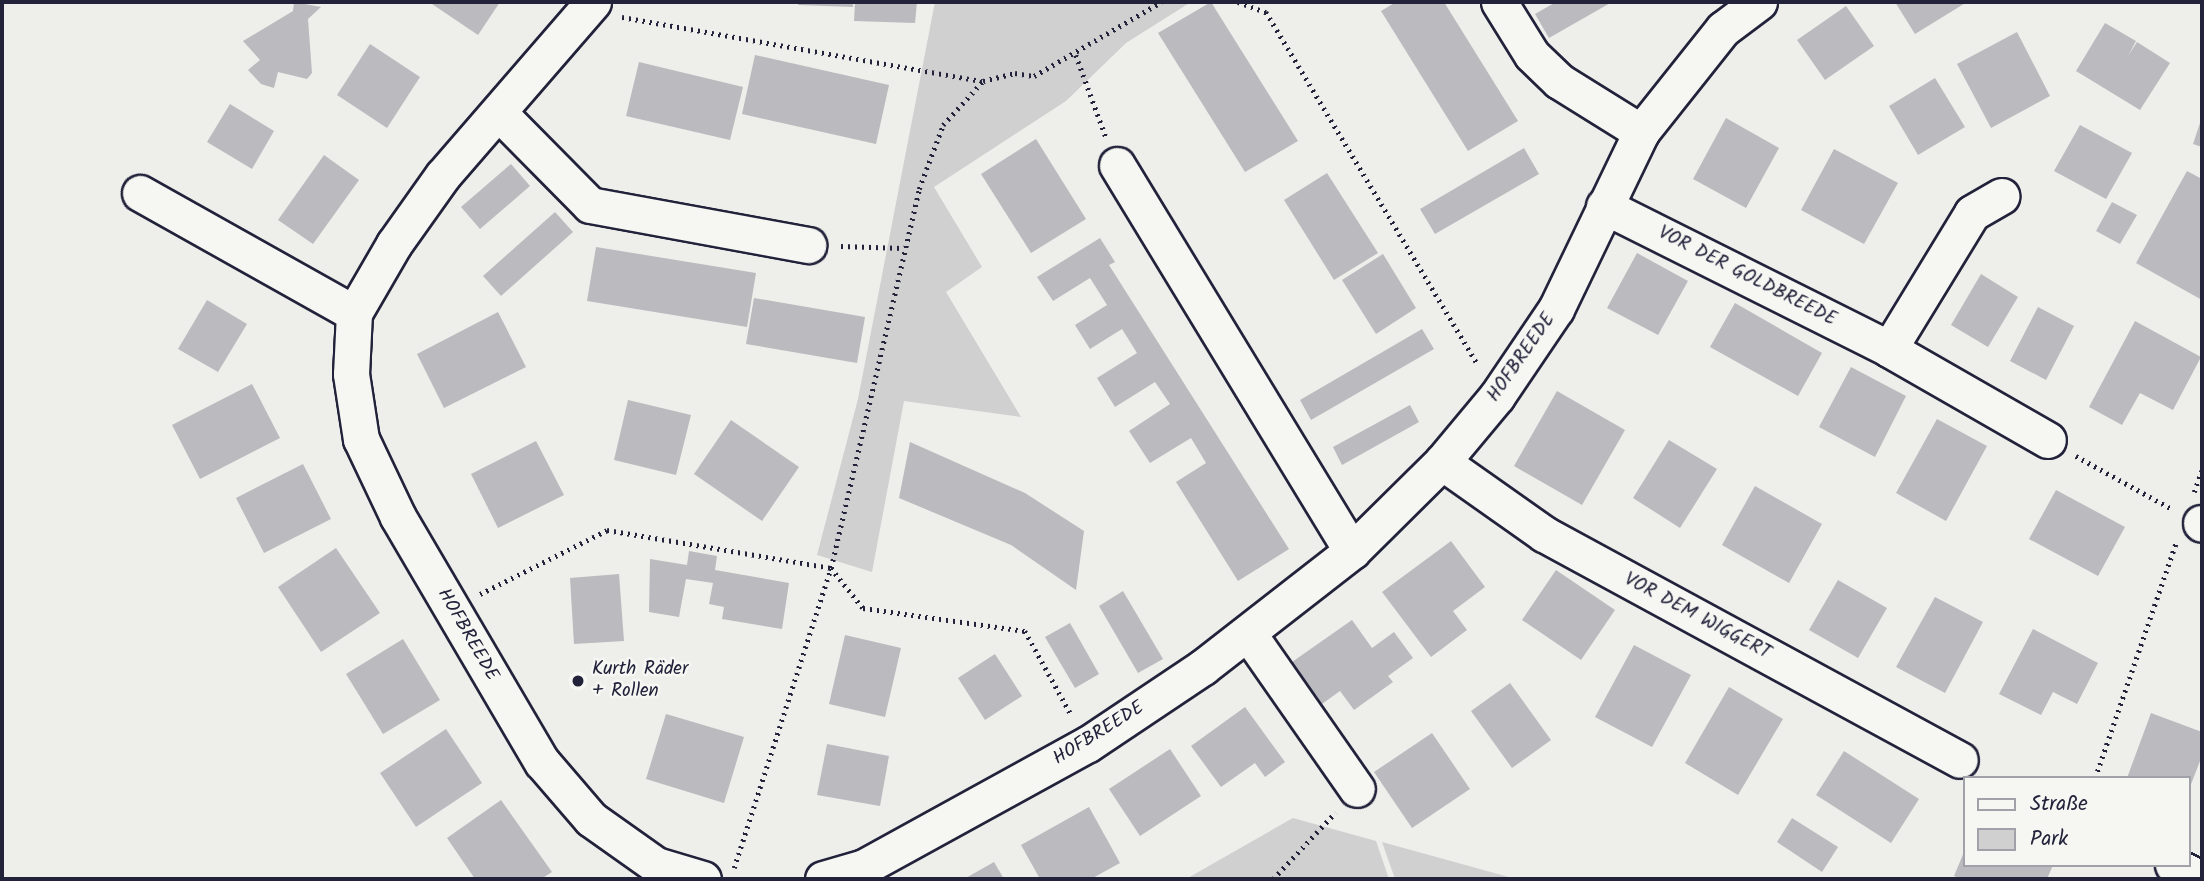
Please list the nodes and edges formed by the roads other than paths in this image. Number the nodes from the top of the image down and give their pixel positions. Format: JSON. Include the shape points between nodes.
{"nodes":[{"id":1,"x":1499,"y":2,"type":"edge"},
{"id":2,"x":1759,"y":2,"type":"edge"},
{"id":3,"x":602,"y":5,"type":"edge"},
{"id":4,"x":499,"y":113,"type":"junction"},
{"id":5,"x":1641,"y":132,"type":"junction"},
{"id":6,"x":1116,"y":165,"type":"road end"},
{"id":7,"x":140,"y":193,"type":"dead end"},
{"id":8,"x":2001,"y":196,"type":"dead end"},
{"id":9,"x":1604,"y":206,"type":"junction"},
{"id":10,"x":808,"y":245,"type":"road end"},
{"id":11,"x":354,"y":313,"type":"junction"},
{"id":12,"x":1889,"y":349,"type":"junction"},
{"id":13,"x":2048,"y":440,"type":"road end"},
{"id":14,"x":1442,"y":463,"type":"junction"},
{"id":15,"x":1352,"y":551,"type":"junction"},
{"id":16,"x":1248,"y":633,"type":"junction"},
{"id":17,"x":1960,"y":760,"type":"dead end"},
{"id":18,"x":1357,"y":789,"type":"road end"},
{"id":19,"x":2177,"y":867,"type":"edge"},
{"id":20,"x":2202,"y":878,"type":"edge"},
{"id":21,"x":703,"y":879,"type":"edge"},
{"id":22,"x":823,"y":879,"type":"edge"}],
"edges":[{"from":1,"to":5,"type":"street","via":[[1532,55],[1559,81]]},
{"from":2,"to":5,"type":"street","name":"HOFBREEDE","via":[[1723,29]]},
{"from":3,"to":4,"type":"street"},
{"from":4,"to":10,"type":"street","via":[[590,205]]},
{"from":4,"to":11,"type":"street","via":[[443,175]]},
{"from":5,"to":9,"type":"street","name":"HOFBREEDE"},
{"from":6,"to":15,"type":"street"},
{"from":7,"to":11,"type":"street"},
{"from":8,"to":12,"type":"street","via":[[1972,213]]},
{"from":9,"to":12,"type":"street","name":"VOR DER GOLDBREEDE"},
{"from":9,"to":14,"type":"street","name":"HOFBREEDE","via":[[1556,309],[1497,396]]},
{"from":11,"to":21,"type":"street","name":"HOFBREEDE","via":[[351,374],[361,439],[451,608],[542,762],[591,819],[656,865]]},
{"from":12,"to":13,"type":"street","name":"VOR DER GOLDBREEDE"},
{"from":14,"to":15,"type":"street","name":"HOFBREEDE"},
{"from":14,"to":17,"type":"street","name":"VOR DEM WIGGERT","via":[[1544,534]]},
{"from":15,"to":16,"type":"street","name":"HOFBREEDE"},
{"from":16,"to":18,"type":"street"},
{"from":16,"to":22,"type":"street","name":"HOFBREEDE","via":[[1088,744],[864,867]]},
{"from":19,"to":20,"type":"street"}]}
